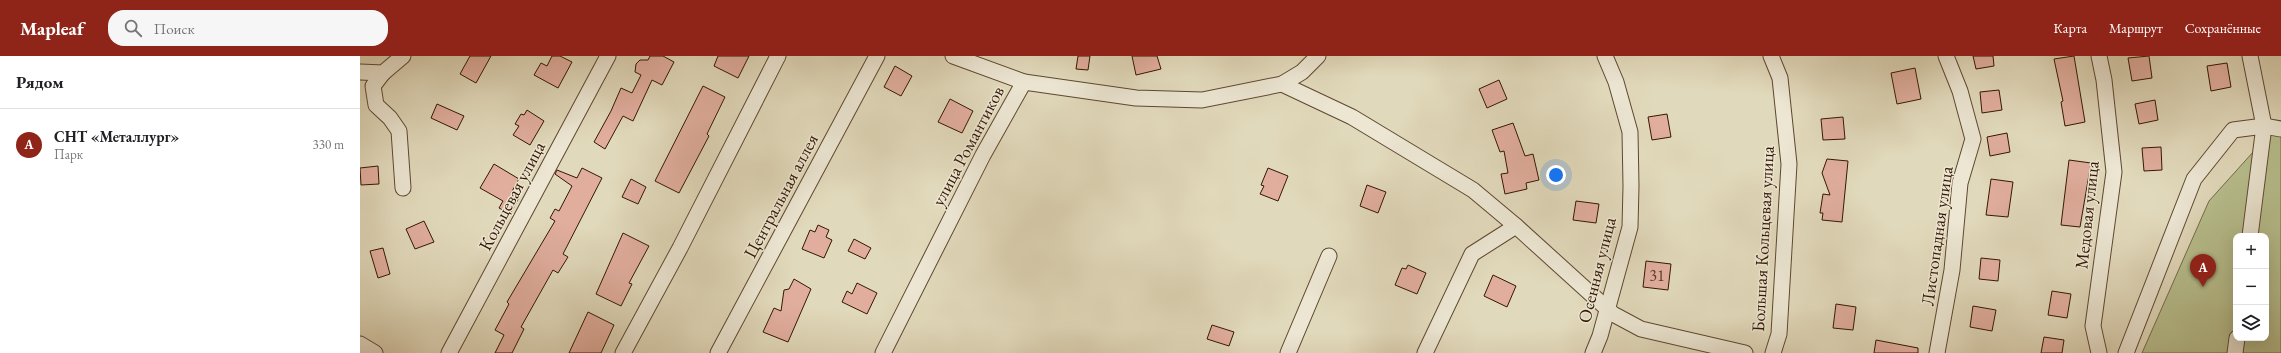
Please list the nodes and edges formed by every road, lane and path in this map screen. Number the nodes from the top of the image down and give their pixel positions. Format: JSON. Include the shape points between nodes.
{"nodes":[{"id":1,"x":403,"y":56,"type":"edge"},
{"id":2,"x":608,"y":56,"type":"edge"},
{"id":3,"x":778,"y":56,"type":"edge"},
{"id":4,"x":877,"y":56,"type":"edge"},
{"id":5,"x":952,"y":56,"type":"edge"},
{"id":6,"x":1318,"y":56,"type":"edge"},
{"id":7,"x":1605,"y":56,"type":"edge"},
{"id":8,"x":1771,"y":56,"type":"edge"},
{"id":9,"x":1946,"y":56,"type":"edge"},
{"id":10,"x":2099,"y":56,"type":"edge"},
{"id":11,"x":2250,"y":56,"type":"edge"},
{"id":12,"x":360,"y":72,"type":"edge"},
{"id":13,"x":383,"y":73,"type":"junction"},
{"id":14,"x":1024,"y":82,"type":"junction"},
{"id":15,"x":1282,"y":84,"type":"junction"},
{"id":16,"x":2264,"y":126,"type":"junction"},
{"id":17,"x":2281,"y":129,"type":"edge"},
{"id":18,"x":403,"y":188,"type":"dead end"},
{"id":19,"x":1516,"y":226,"type":"junction"},
{"id":20,"x":2250,"y":233,"type":"edge"},
{"id":21,"x":1329,"y":256,"type":"dead end"},
{"id":22,"x":1607,"y":308,"type":"junction"},
{"id":23,"x":2237,"y":341,"type":"edge"},
{"id":24,"x":360,"y":344,"type":"edge"},
{"id":25,"x":375,"y":353,"type":"edge"},
{"id":26,"x":449,"y":353,"type":"edge"},
{"id":27,"x":623,"y":353,"type":"edge"},
{"id":28,"x":718,"y":353,"type":"edge"},
{"id":29,"x":883,"y":353,"type":"edge"},
{"id":30,"x":1288,"y":353,"type":"edge"},
{"id":31,"x":1426,"y":353,"type":"edge"},
{"id":32,"x":1593,"y":353,"type":"edge"},
{"id":33,"x":1745,"y":353,"type":"edge"},
{"id":34,"x":1773,"y":353,"type":"edge"},
{"id":35,"x":1937,"y":353,"type":"edge"},
{"id":36,"x":2099,"y":353,"type":"edge"},
{"id":37,"x":2126,"y":353,"type":"edge"},
{"id":38,"x":2235,"y":353,"type":"edge"}],
"edges":[{"from":1,"to":13,"type":"street"},
{"from":2,"to":26,"type":"street","name":"Кольцевая улица"},
{"from":3,"to":27,"type":"street"},
{"from":4,"to":28,"type":"street","name":"Центральная аллея"},
{"from":5,"to":14,"type":"street"},
{"from":6,"to":15,"type":"street","name":"улица Романтиков","via":[[1302,72]]},
{"from":7,"to":22,"type":"street","name":"Осенняя улица","via":[[1616,82],[1630,132],[1631,186],[1630,227]]},
{"from":8,"to":34,"type":"street","name":"Большая Кольцевая улица","via":[[1780,78],[1789,164],[1779,334]]},
{"from":9,"to":35,"type":"street","name":"Листопадная улица","via":[[1960,91],[1973,139],[1960,183],[1952,270]]},
{"from":10,"to":36,"type":"street","name":"Медовая улица","via":[[2114,172],[2093,326]]},
{"from":11,"to":16,"type":"street"},
{"from":12,"to":13,"type":"street"},
{"from":13,"to":18,"type":"street","via":[[373,86],[376,105],[399,131]]},
{"from":14,"to":15,"type":"street","name":"улица Романтиков","via":[[1136,98],[1202,100]]},
{"from":14,"to":29,"type":"street","name":"улица Романтиков","via":[[983,155]]},
{"from":15,"to":19,"type":"street","via":[[1376,131],[1473,190]]},
{"from":16,"to":17,"type":"street"},
{"from":16,"to":20,"type":"street"},
{"from":16,"to":37,"type":"street","via":[[2233,130],[2194,179]]},
{"from":19,"to":22,"type":"street"},
{"from":19,"to":31,"type":"street","via":[[1472,254]]},
{"from":21,"to":30,"type":"street"},
{"from":22,"to":32,"type":"street","name":"Осенняя улица"},
{"from":22,"to":33,"type":"street","via":[[1640,329]]},
{"from":23,"to":38,"type":"street"},
{"from":24,"to":25,"type":"street"}]}
